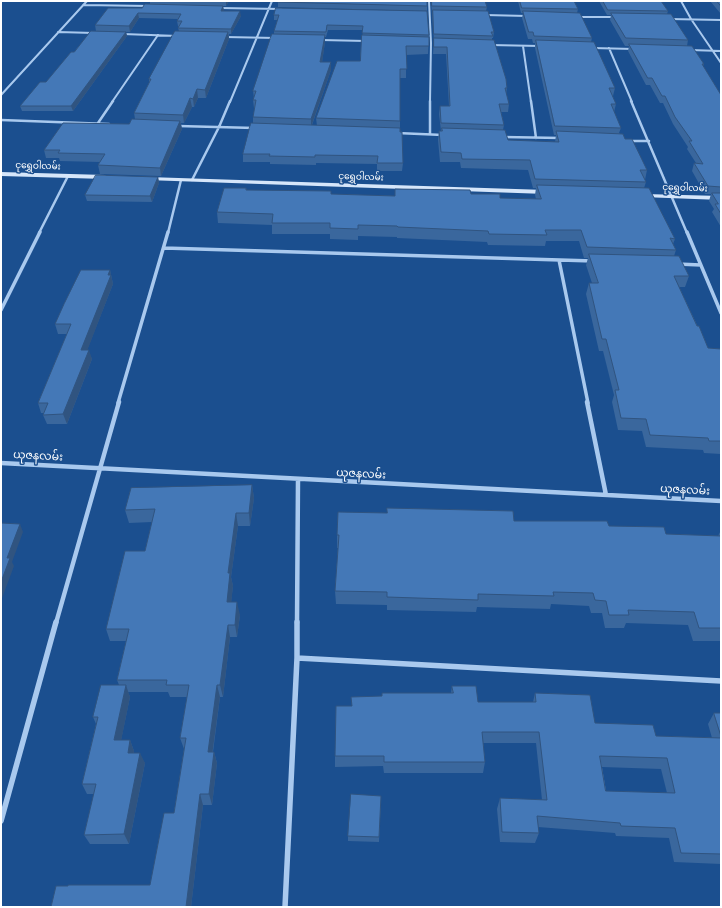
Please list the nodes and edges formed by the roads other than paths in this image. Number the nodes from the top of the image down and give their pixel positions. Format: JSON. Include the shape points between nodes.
{"nodes":[{"id":1,"x":87,"y":1,"type":"edge"},
{"id":2,"x":272,"y":1,"type":"edge"},
{"id":3,"x":429,"y":1,"type":"edge"},
{"id":4,"x":681,"y":1,"type":"edge"},
{"id":5,"x":83,"y":4,"type":"junction"},
{"id":6,"x":152,"y":6,"type":"edge"},
{"id":7,"x":214,"y":8,"type":"edge"},
{"id":8,"x":268,"y":9,"type":"junction"},
{"id":9,"x":283,"y":9,"type":"edge"},
{"id":10,"x":485,"y":15,"type":"edge"},
{"id":11,"x":533,"y":16,"type":"edge"},
{"id":12,"x":572,"y":16,"type":"edge"},
{"id":13,"x":620,"y":18,"type":"edge"},
{"id":14,"x":667,"y":19,"type":"edge"},
{"id":15,"x":691,"y":19,"type":"junction"},
{"id":16,"x":721,"y":20,"type":"edge"},
{"id":17,"x":58,"y":32,"type":"junction"},
{"id":18,"x":96,"y":33,"type":"edge"},
{"id":19,"x":119,"y":34,"type":"edge"},
{"id":20,"x":158,"y":35,"type":"junction"},
{"id":21,"x":181,"y":36,"type":"edge"},
{"id":22,"x":219,"y":37,"type":"edge"},
{"id":23,"x":257,"y":38,"type":"junction"},
{"id":24,"x":281,"y":39,"type":"edge"},
{"id":25,"x":320,"y":40,"type":"edge"},
{"id":26,"x":368,"y":41,"type":"edge"},
{"id":27,"x":431,"y":43,"type":"junction"},
{"id":28,"x":438,"y":43,"type":"edge"},
{"id":29,"x":485,"y":44,"type":"edge"},
{"id":30,"x":523,"y":46,"type":"junction"},
{"id":31,"x":546,"y":46,"type":"edge"},
{"id":32,"x":585,"y":47,"type":"edge"},
{"id":33,"x":609,"y":48,"type":"junction"},
{"id":34,"x":639,"y":49,"type":"edge"},
{"id":35,"x":683,"y":50,"type":"edge"},
{"id":36,"x":713,"y":51,"type":"junction"},
{"id":37,"x":721,"y":51,"type":"edge"},
{"id":38,"x":721,"y":63,"type":"edge"},
{"id":39,"x":1,"y":95,"type":"edge"},
{"id":40,"x":1,"y":120,"type":"edge"},
{"id":41,"x":98,"y":123,"type":"junction"},
{"id":42,"x":113,"y":124,"type":"edge"},
{"id":43,"x":174,"y":126,"type":"edge"},
{"id":44,"x":219,"y":127,"type":"junction"},
{"id":45,"x":258,"y":128,"type":"edge"},
{"id":46,"x":391,"y":133,"type":"edge"},
{"id":47,"x":430,"y":134,"type":"junction"},
{"id":48,"x":445,"y":135,"type":"edge"},
{"id":49,"x":498,"y":136,"type":"edge"},
{"id":50,"x":536,"y":138,"type":"junction"},
{"id":51,"x":566,"y":138,"type":"edge"},
{"id":52,"x":626,"y":140,"type":"edge"},
{"id":53,"x":649,"y":141,"type":"junction"},
{"id":54,"x":1,"y":174,"type":"edge"},
{"id":55,"x":68,"y":176,"type":"junction"},
{"id":56,"x":113,"y":177,"type":"edge"},
{"id":57,"x":144,"y":178,"type":"edge"},
{"id":58,"x":181,"y":180,"type":"junction"},
{"id":59,"x":192,"y":180,"type":"junction"},
{"id":60,"x":554,"y":193,"type":"edge"},
{"id":61,"x":641,"y":196,"type":"edge"},
{"id":62,"x":673,"y":197,"type":"junction"},
{"id":63,"x":721,"y":198,"type":"edge"},
{"id":64,"x":164,"y":248,"type":"junction"},
{"id":65,"x":559,"y":260,"type":"junction"},
{"id":66,"x":598,"y":262,"type":"edge"},
{"id":67,"x":669,"y":264,"type":"edge"},
{"id":68,"x":701,"y":265,"type":"junction"},
{"id":69,"x":1,"y":310,"type":"edge"},
{"id":70,"x":721,"y":314,"type":"edge"},
{"id":71,"x":1,"y":463,"type":"edge"},
{"id":72,"x":99,"y":469,"type":"junction"},
{"id":73,"x":298,"y":480,"type":"junction"},
{"id":74,"x":606,"y":495,"type":"junction"},
{"id":75,"x":721,"y":501,"type":"edge"},
{"id":76,"x":297,"y":658,"type":"junction"},
{"id":77,"x":721,"y":682,"type":"edge"},
{"id":78,"x":1,"y":820,"type":"edge"},
{"id":79,"x":285,"y":907,"type":"edge"}],
"edges":[{"from":1,"to":5,"type":"street"},
{"from":2,"to":8,"type":"street"},
{"from":3,"to":27,"type":"street"},
{"from":4,"to":15,"type":"street"},
{"from":5,"to":6,"type":"street"},
{"from":5,"to":17,"type":"street"},
{"from":7,"to":8,"type":"street"},
{"from":8,"to":9,"type":"street"},
{"from":8,"to":23,"type":"street"},
{"from":10,"to":11,"type":"street"},
{"from":12,"to":13,"type":"street"},
{"from":14,"to":15,"type":"street"},
{"from":15,"to":16,"type":"street"},
{"from":15,"to":36,"type":"street"},
{"from":17,"to":18,"type":"street"},
{"from":17,"to":39,"type":"street"},
{"from":19,"to":20,"type":"street"},
{"from":20,"to":21,"type":"street"},
{"from":20,"to":41,"type":"street"},
{"from":22,"to":23,"type":"street"},
{"from":23,"to":24,"type":"street"},
{"from":23,"to":44,"type":"street"},
{"from":25,"to":26,"type":"street"},
{"from":27,"to":28,"type":"street"},
{"from":27,"to":47,"type":"street"},
{"from":29,"to":30,"type":"street"},
{"from":30,"to":31,"type":"street"},
{"from":30,"to":50,"type":"street"},
{"from":32,"to":33,"type":"street"},
{"from":33,"to":34,"type":"street"},
{"from":33,"to":53,"type":"street"},
{"from":35,"to":36,"type":"street"},
{"from":36,"to":37,"type":"street"},
{"from":36,"to":38,"type":"street"},
{"from":40,"to":41,"type":"street"},
{"from":41,"to":42,"type":"street"},
{"from":43,"to":44,"type":"street"},
{"from":44,"to":45,"type":"street"},
{"from":44,"to":59,"type":"street"},
{"from":46,"to":47,"type":"street"},
{"from":47,"to":48,"type":"street"},
{"from":49,"to":50,"type":"street"},
{"from":50,"to":51,"type":"street"},
{"from":52,"to":53,"type":"street"},
{"from":53,"to":62,"type":"street"},
{"from":54,"to":55,"type":"street","name":"ငုရွှေဝါလမ်း"},
{"from":55,"to":56,"type":"street","name":"ငုရွှေဝါလမ်း"},
{"from":55,"to":69,"type":"street"},
{"from":57,"to":58,"type":"street","name":"ငုရွှေဝါလမ်း"},
{"from":58,"to":59,"type":"street","name":"ငုရွှေဝါလမ်း"},
{"from":58,"to":64,"type":"street"},
{"from":59,"to":60,"type":"street","name":"ငုရွှေဝါလမ်း"},
{"from":61,"to":62,"type":"street","name":"ငုရွှေဝါလမ်း"},
{"from":62,"to":63,"type":"street","name":"ငုရွှေဝါလမ်း"},
{"from":62,"to":68,"type":"street"},
{"from":64,"to":65,"type":"street"},
{"from":64,"to":72,"type":"street"},
{"from":65,"to":66,"type":"street"},
{"from":65,"to":74,"type":"street"},
{"from":67,"to":68,"type":"street"},
{"from":68,"to":70,"type":"street"},
{"from":71,"to":72,"type":"street","name":"ယုဇနလမ်း"},
{"from":72,"to":73,"type":"street","name":"ယုဇနလမ်း"},
{"from":72,"to":78,"type":"street"},
{"from":73,"to":74,"type":"street","name":"ယုဇနလမ်း"},
{"from":73,"to":76,"type":"street"},
{"from":74,"to":75,"type":"street","name":"ယုဇနလမ်း"},
{"from":76,"to":77,"type":"street"},
{"from":76,"to":79,"type":"street"}]}
